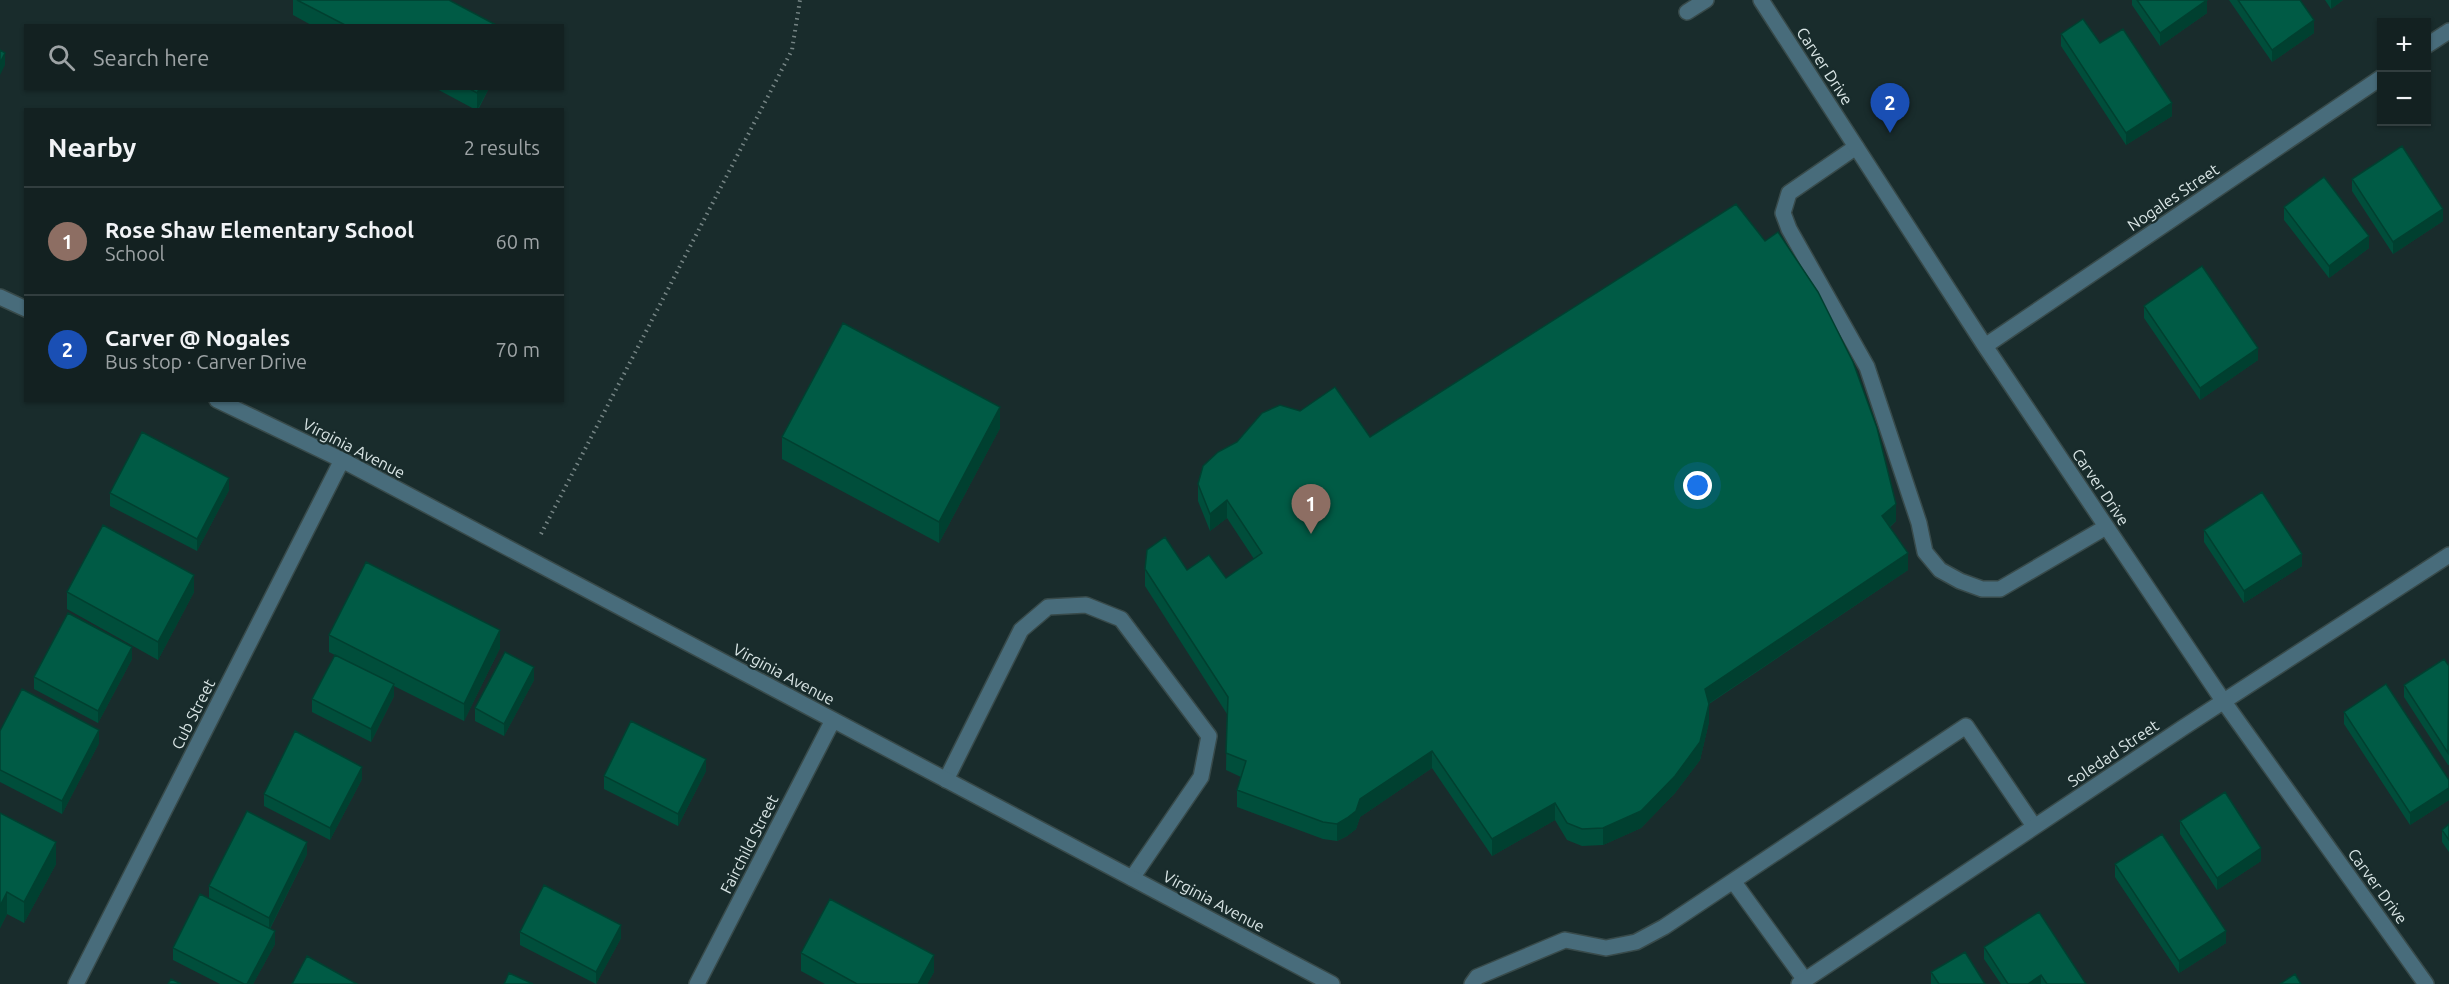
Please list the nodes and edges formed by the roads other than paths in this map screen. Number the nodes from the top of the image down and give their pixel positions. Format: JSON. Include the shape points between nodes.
{"nodes":[{"id":1,"x":1706,"y":0,"type":"edge"},
{"id":2,"x":1761,"y":0,"type":"edge"},
{"id":3,"x":1688,"y":12,"type":"dead end"},
{"id":4,"x":2449,"y":31,"type":"edge"},
{"id":5,"x":2431,"y":43,"type":"edge"},
{"id":6,"x":2377,"y":80,"type":"edge"},
{"id":7,"x":1856,"y":147,"type":"junction"},
{"id":8,"x":0,"y":297,"type":"edge"},
{"id":9,"x":24,"y":308,"type":"edge"},
{"id":10,"x":1985,"y":346,"type":"junction"},
{"id":11,"x":221,"y":402,"type":"edge"},
{"id":12,"x":342,"y":460,"type":"junction"},
{"id":13,"x":2106,"y":527,"type":"junction"},
{"id":14,"x":2449,"y":555,"type":"edge"},
{"id":15,"x":2224,"y":702,"type":"junction"},
{"id":16,"x":832,"y":720,"type":"junction"},
{"id":17,"x":946,"y":780,"type":"junction"},
{"id":18,"x":2034,"y":826,"type":"junction"},
{"id":19,"x":1132,"y":878,"type":"junction"},
{"id":20,"x":1733,"y":881,"type":"junction"},
{"id":21,"x":1316,"y":980,"type":"edge"},
{"id":22,"x":1802,"y":982,"type":"edge"},
{"id":23,"x":76,"y":984,"type":"edge"},
{"id":24,"x":697,"y":984,"type":"edge"},
{"id":25,"x":1332,"y":984,"type":"edge"},
{"id":26,"x":1472,"y":984,"type":"edge"},
{"id":27,"x":2426,"y":984,"type":"edge"}],
"edges":[{"from":1,"to":3,"type":"street"},
{"from":2,"to":7,"type":"street","name":"Carver Drive"},
{"from":4,"to":5,"type":"street"},
{"from":6,"to":10,"type":"street","name":"Nogales Street"},
{"from":7,"to":10,"type":"street","name":"Carver Drive"},
{"from":7,"to":13,"type":"street","via":[[1789,193],[1783,213],[1867,367],[1925,552],[1940,570],[1960,581],[1982,590],[2000,589]]},
{"from":8,"to":9,"type":"street"},
{"from":10,"to":13,"type":"street","name":"Carver Drive"},
{"from":11,"to":12,"type":"street","name":"Virginia Avenue"},
{"from":12,"to":16,"type":"street","name":"Virginia Avenue"},
{"from":12,"to":23,"type":"street","name":"Cub Street"},
{"from":13,"to":15,"type":"street","name":"Carver Drive"},
{"from":14,"to":15,"type":"street","name":"Soledad Street"},
{"from":15,"to":18,"type":"street","name":"Soledad Street"},
{"from":15,"to":27,"type":"street","name":"Carver Drive"},
{"from":16,"to":17,"type":"street","name":"Virginia Avenue"},
{"from":16,"to":24,"type":"street","name":"Fairchild Street"},
{"from":17,"to":19,"type":"street","name":"Virginia Avenue"},
{"from":17,"to":19,"type":"street","via":[[1021,630],[1048,607],[1086,605],[1121,619],[1209,736],[1202,777]]},
{"from":18,"to":20,"type":"street","via":[[1966,726]]},
{"from":18,"to":22,"type":"street","name":"Soledad Street"},
{"from":19,"to":21,"type":"street","name":"Virginia Avenue"},
{"from":20,"to":22,"type":"street"},
{"from":20,"to":26,"type":"street","via":[[1636,942],[1606,948],[1565,940],[1477,977]]},
{"from":21,"to":25,"type":"street","name":"Virginia Avenue"}]}
